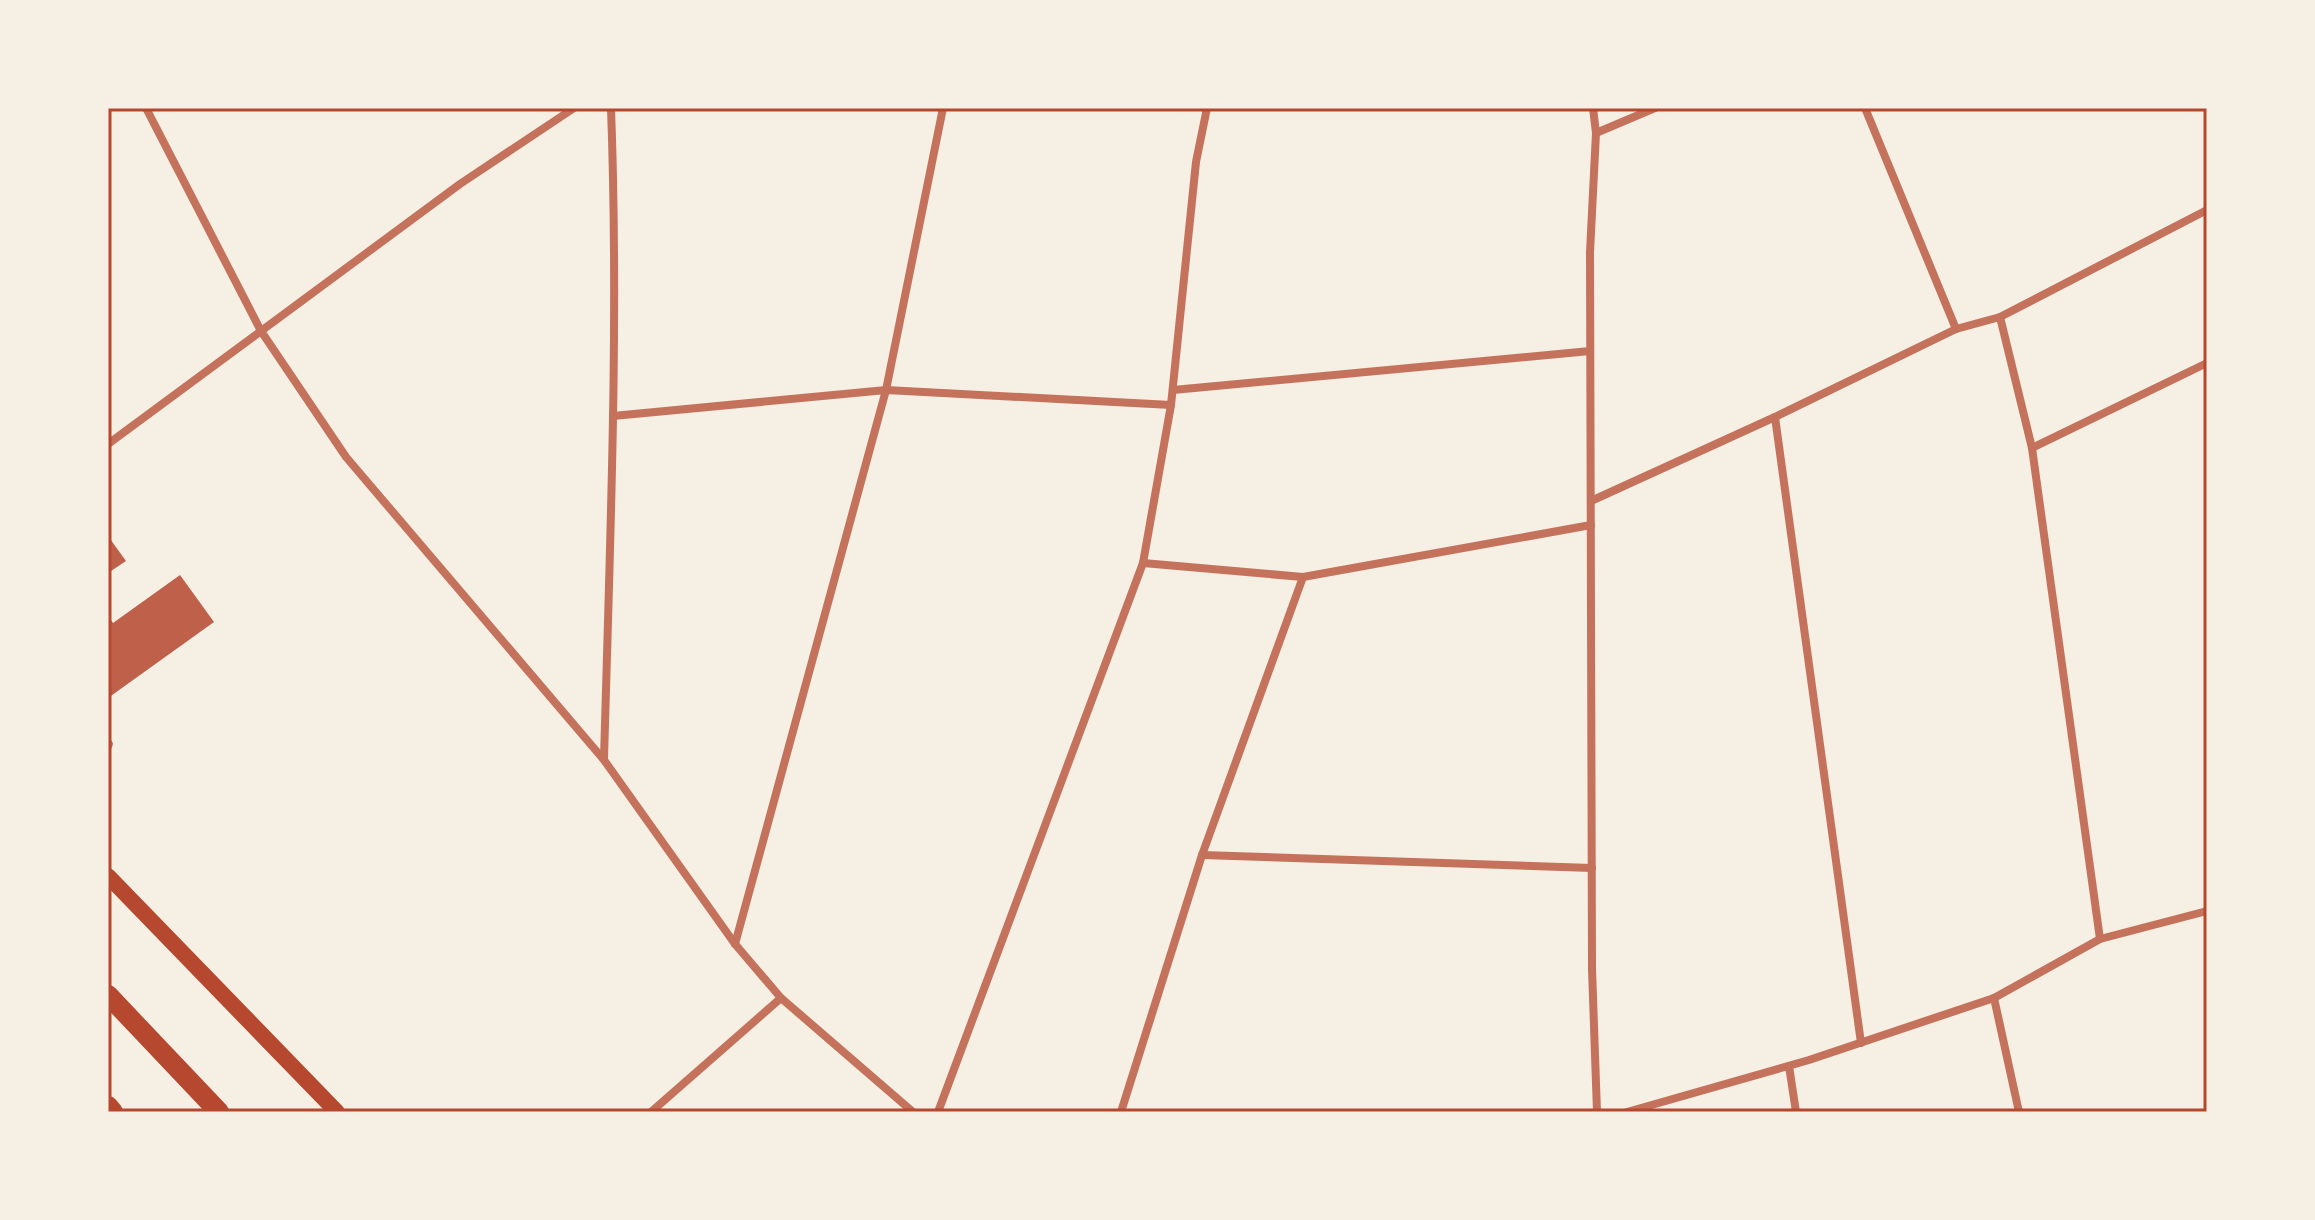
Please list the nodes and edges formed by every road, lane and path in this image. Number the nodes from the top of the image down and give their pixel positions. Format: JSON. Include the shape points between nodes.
{"nodes":[{"id":1,"x":146,"y":108,"type":"edge"},
{"id":2,"x":574,"y":108,"type":"edge"},
{"id":3,"x":611,"y":108,"type":"edge"},
{"id":4,"x":943,"y":108,"type":"edge"},
{"id":5,"x":1207,"y":108,"type":"edge"},
{"id":6,"x":1593,"y":108,"type":"edge"},
{"id":7,"x":1655,"y":108,"type":"edge"},
{"id":8,"x":1865,"y":108,"type":"edge"},
{"id":9,"x":1596,"y":133,"type":"junction"},
{"id":10,"x":2207,"y":210,"type":"edge"},
{"id":11,"x":2000,"y":317,"type":"junction"},
{"id":12,"x":1956,"y":329,"type":"junction"},
{"id":13,"x":261,"y":331,"type":"junction"},
{"id":14,"x":1590,"y":351,"type":"junction"},
{"id":15,"x":2207,"y":363,"type":"edge"},
{"id":16,"x":886,"y":390,"type":"junction"},
{"id":17,"x":1173,"y":390,"type":"junction"},
{"id":18,"x":1171,"y":405,"type":"junction"},
{"id":19,"x":613,"y":416,"type":"junction"},
{"id":20,"x":1775,"y":417,"type":"junction"},
{"id":21,"x":108,"y":444,"type":"edge"},
{"id":22,"x":2032,"y":448,"type":"junction"},
{"id":23,"x":1591,"y":501,"type":"junction"},
{"id":24,"x":1591,"y":525,"type":"junction"},
{"id":25,"x":1143,"y":563,"type":"junction"},
{"id":26,"x":1303,"y":577,"type":"junction"},
{"id":27,"x":108,"y":741,"type":"edge"},
{"id":28,"x":108,"y":749,"type":"edge"},
{"id":29,"x":604,"y":760,"type":"junction"},
{"id":30,"x":1202,"y":855,"type":"junction"},
{"id":31,"x":1592,"y":868,"type":"junction"},
{"id":32,"x":108,"y":876,"type":"edge"},
{"id":33,"x":2207,"y":911,"type":"edge"},
{"id":34,"x":2100,"y":939,"type":"junction"},
{"id":35,"x":735,"y":944,"type":"junction"},
{"id":36,"x":108,"y":995,"type":"edge"},
{"id":37,"x":781,"y":998,"type":"junction"},
{"id":38,"x":1994,"y":998,"type":"junction"},
{"id":39,"x":1861,"y":1043,"type":"junction"},
{"id":40,"x":1789,"y":1066,"type":"junction"},
{"id":41,"x":108,"y":1106,"type":"edge"},
{"id":42,"x":113,"y":1112,"type":"edge"},
{"id":43,"x":219,"y":1112,"type":"edge"},
{"id":44,"x":337,"y":1112,"type":"edge"},
{"id":45,"x":651,"y":1112,"type":"edge"},
{"id":46,"x":913,"y":1112,"type":"edge"},
{"id":47,"x":938,"y":1112,"type":"edge"},
{"id":48,"x":1121,"y":1112,"type":"edge"},
{"id":49,"x":1597,"y":1112,"type":"edge"},
{"id":50,"x":1627,"y":1112,"type":"edge"},
{"id":51,"x":1796,"y":1112,"type":"edge"},
{"id":52,"x":2019,"y":1112,"type":"edge"}],
"edges":[{"from":1,"to":13,"type":"street"},
{"from":2,"to":13,"type":"street","via":[[460,184]]},
{"from":3,"to":19,"type":"street"},
{"from":4,"to":16,"type":"street"},
{"from":5,"to":17,"type":"street","via":[[1196,162]]},
{"from":6,"to":9,"type":"street"},
{"from":7,"to":9,"type":"street"},
{"from":8,"to":12,"type":"street"},
{"from":9,"to":14,"type":"street"},
{"from":10,"to":11,"type":"street"},
{"from":11,"to":12,"type":"street"},
{"from":11,"to":22,"type":"street"},
{"from":12,"to":20,"type":"street"},
{"from":13,"to":21,"type":"street"},
{"from":13,"to":29,"type":"street","via":[[346,457]]},
{"from":14,"to":17,"type":"street"},
{"from":14,"to":23,"type":"street"},
{"from":15,"to":22,"type":"street"},
{"from":16,"to":18,"type":"street"},
{"from":16,"to":19,"type":"street"},
{"from":16,"to":35,"type":"street"},
{"from":17,"to":18,"type":"street"},
{"from":18,"to":25,"type":"street"},
{"from":19,"to":29,"type":"street"},
{"from":20,"to":23,"type":"street"},
{"from":20,"to":39,"type":"street"},
{"from":22,"to":34,"type":"street"},
{"from":23,"to":24,"type":"street"},
{"from":24,"to":26,"type":"street"},
{"from":24,"to":31,"type":"street"},
{"from":25,"to":26,"type":"street"},
{"from":25,"to":47,"type":"street"},
{"from":26,"to":30,"type":"street"},
{"from":27,"to":28,"type":"lane"},
{"from":29,"to":35,"type":"street"},
{"from":30,"to":31,"type":"street"},
{"from":30,"to":48,"type":"street"},
{"from":31,"to":49,"type":"street"},
{"from":32,"to":44,"type":"main road"},
{"from":33,"to":34,"type":"street"},
{"from":34,"to":38,"type":"street"},
{"from":35,"to":37,"type":"street"},
{"from":36,"to":43,"type":"main road"},
{"from":37,"to":45,"type":"street"},
{"from":37,"to":46,"type":"street"},
{"from":38,"to":39,"type":"street"},
{"from":38,"to":52,"type":"street"},
{"from":39,"to":40,"type":"street"},
{"from":40,"to":50,"type":"street"},
{"from":40,"to":51,"type":"street"},
{"from":41,"to":42,"type":"main road"}]}
